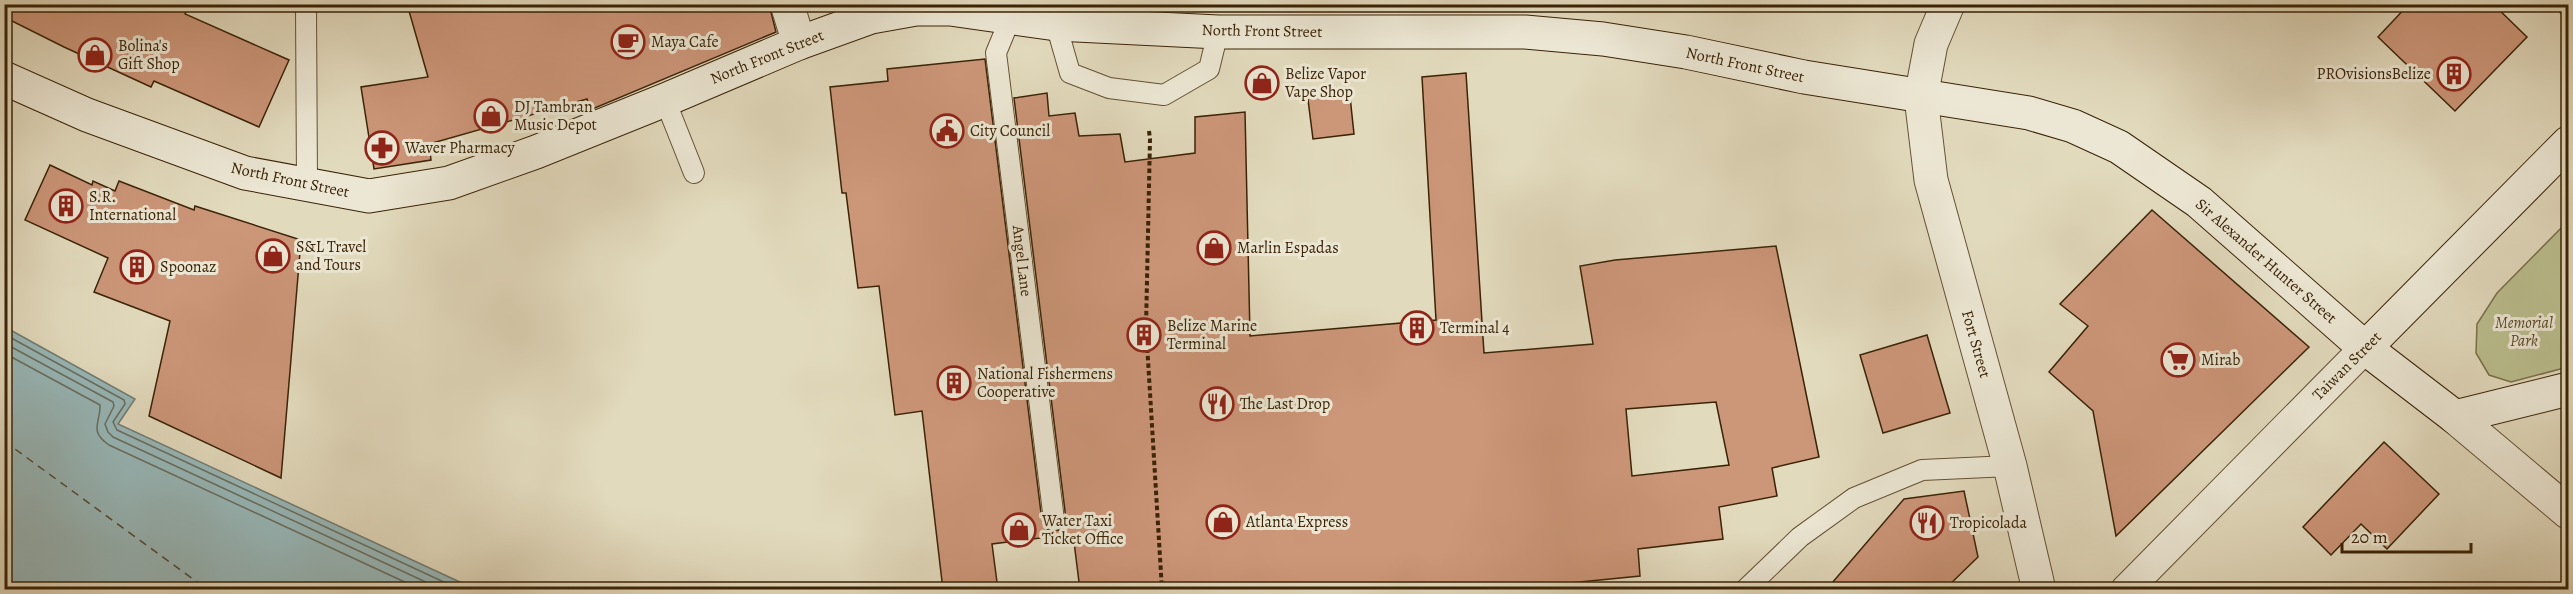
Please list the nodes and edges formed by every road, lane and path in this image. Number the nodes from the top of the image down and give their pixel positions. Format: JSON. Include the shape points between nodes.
{"nodes":[{"id":1,"x":306,"y":4,"type":"edge"},
{"id":2,"x":787,"y":4,"type":"edge"},
{"id":3,"x":1948,"y":4,"type":"edge"},
{"id":4,"x":1011,"y":12,"type":"edge"},
{"id":5,"x":1056,"y":24,"type":"junction"},
{"id":6,"x":1218,"y":32,"type":"junction"},
{"id":7,"x":799,"y":43,"type":"junction"},
{"id":8,"x":4,"y":78,"type":"edge"},
{"id":9,"x":1921,"y":97,"type":"junction"},
{"id":10,"x":665,"y":100,"type":"junction"},
{"id":11,"x":1149,"y":132,"type":"dead end"},
{"id":12,"x":2568,"y":143,"type":"edge"},
{"id":13,"x":694,"y":172,"type":"dead end"},
{"id":14,"x":307,"y":186,"type":"junction"},
{"id":15,"x":2365,"y":348,"type":"junction"},
{"id":16,"x":2568,"y":389,"type":"edge"},
{"id":17,"x":2455,"y":417,"type":"junction"},
{"id":18,"x":2010,"y":466,"type":"junction"},
{"id":19,"x":2568,"y":512,"type":"edge"},
{"id":20,"x":1054,"y":520,"type":"dead end"},
{"id":21,"x":1162,"y":590,"type":"edge"},
{"id":22,"x":1744,"y":590,"type":"edge"},
{"id":23,"x":2039,"y":590,"type":"edge"},
{"id":24,"x":2126,"y":590,"type":"edge"}],
"edges":[{"from":1,"to":14,"type":"lane"},
{"from":2,"to":7,"type":"main road"},
{"from":3,"to":9,"type":"main road","name":"Fort Street","via":[[1932,44]]},
{"from":4,"to":5,"type":"main road","name":"North Front Street"},
{"from":4,"to":7,"type":"main road","name":"North Front Street","via":[[916,9],[871,16]]},
{"from":4,"to":20,"type":"lane","name":"Angel Lane","via":[[996,53]]},
{"from":5,"to":6,"type":"main road","name":"North Front Street"},
{"from":5,"to":6,"type":"lane","via":[[1070,73],[1108,88],[1164,94],[1209,69]]},
{"from":6,"to":9,"type":"main road","name":"North Front Street","via":[[1525,32],[1570,36],[1686,52]]},
{"from":7,"to":10,"type":"main road","name":"North Front Street"},
{"from":8,"to":14,"type":"main road","name":"North Front Street","via":[[87,115],[244,173]]},
{"from":9,"to":15,"type":"main road","name":"Sir Alexander Hunter Street","via":[[2029,113],[2073,126],[2120,147],[2199,202]]},
{"from":9,"to":18,"type":"main road","name":"Fort Street","via":[[1931,180]]},
{"from":10,"to":13,"type":"lane"},
{"from":10,"to":14,"type":"main road","name":"North Front Street","via":[[449,183],[369,196]]},
{"from":11,"to":21,"type":"path","via":[[1146,327]]},
{"from":12,"to":15,"type":"main road","name":"Taiwan Street"},
{"from":15,"to":17,"type":"main road","name":"Sir Alexander Hunter Street"},
{"from":15,"to":24,"type":"street","name":"Taiwan Street"},
{"from":16,"to":17,"type":"main road"},
{"from":17,"to":19,"type":"main road","name":"Sir Alexander Hunter Street"},
{"from":18,"to":22,"type":"lane","via":[[1922,470],[1854,498],[1800,537]]},
{"from":18,"to":23,"type":"main road","name":"Fort Street"}]}
